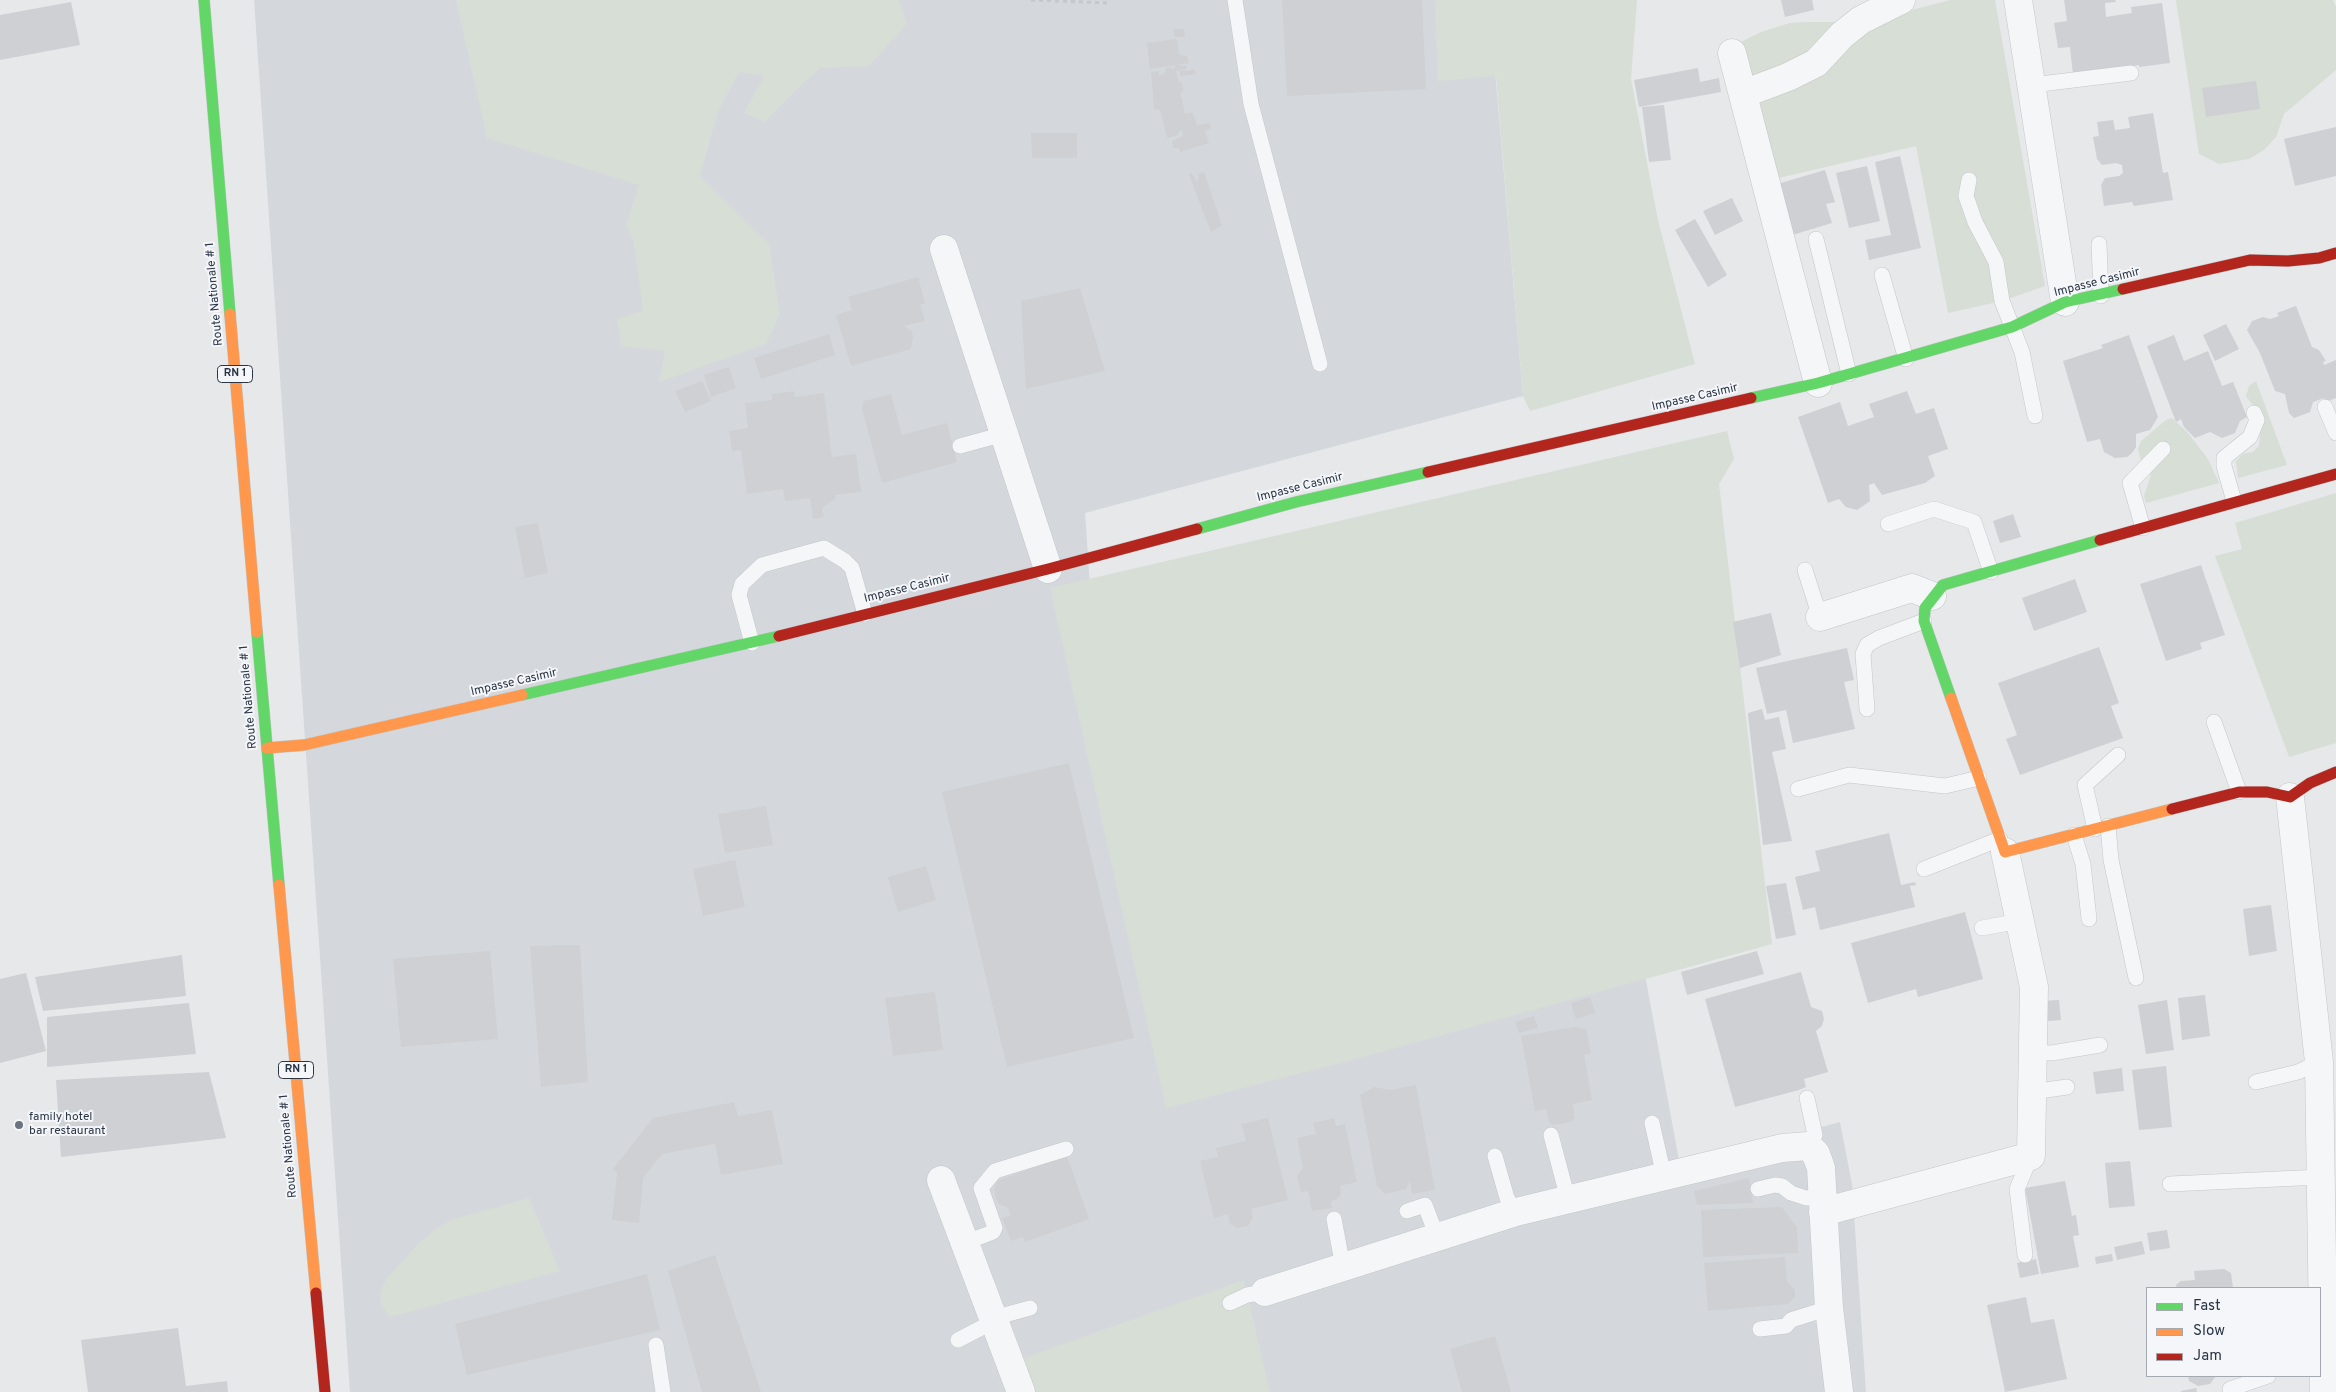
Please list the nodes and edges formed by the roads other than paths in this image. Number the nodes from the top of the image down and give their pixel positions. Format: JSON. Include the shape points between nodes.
{"nodes":[{"id":1,"x":204,"y":0,"type":"edge"},
{"id":2,"x":1235,"y":0,"type":"edge"},
{"id":3,"x":1901,"y":0,"type":"edge"},
{"id":4,"x":2018,"y":0,"type":"edge"},
{"id":5,"x":1732,"y":53,"type":"dead end"},
{"id":6,"x":2131,"y":73,"type":"dead end"},
{"id":7,"x":2032,"y":85,"type":"junction"},
{"id":8,"x":1743,"y":94,"type":"junction"},
{"id":9,"x":1968,"y":180,"type":"dead end"},
{"id":10,"x":1816,"y":239,"type":"dead end"},
{"id":11,"x":2099,"y":244,"type":"dead end"},
{"id":12,"x":944,"y":249,"type":"dead end"},
{"id":13,"x":2336,"y":253,"type":"edge"},
{"id":14,"x":1882,"y":275,"type":"dead end"},
{"id":15,"x":2100,"y":296,"type":"junction"},
{"id":16,"x":2065,"y":302,"type":"junction"},
{"id":17,"x":2012,"y":327,"type":"junction"},
{"id":18,"x":1906,"y":359,"type":"junction"},
{"id":19,"x":1320,"y":364,"type":"dead end"},
{"id":20,"x":1849,"y":374,"type":"junction"},
{"id":21,"x":1818,"y":384,"type":"junction"},
{"id":22,"x":2325,"y":407,"type":"dead end"},
{"id":23,"x":2254,"y":413,"type":"dead end"},
{"id":24,"x":2034,"y":416,"type":"dead end"},
{"id":25,"x":2336,"y":433,"type":"edge"},
{"id":26,"x":1004,"y":434,"type":"junction"},
{"id":27,"x":960,"y":446,"type":"dead end"},
{"id":28,"x":2162,"y":449,"type":"dead end"},
{"id":29,"x":2336,"y":474,"type":"edge"},
{"id":30,"x":2234,"y":500,"type":"junction"},
{"id":31,"x":1888,"y":524,"type":"dead end"},
{"id":32,"x":2143,"y":528,"type":"junction"},
{"id":33,"x":1048,"y":569,"type":"junction"},
{"id":34,"x":1805,"y":570,"type":"dead end"},
{"id":35,"x":1991,"y":572,"type":"junction"},
{"id":36,"x":1928,"y":609,"type":"junction"},
{"id":37,"x":865,"y":614,"type":"junction"},
{"id":38,"x":1820,"y":617,"type":"joint"},
{"id":39,"x":752,"y":643,"type":"junction"},
{"id":40,"x":1867,"y":709,"type":"dead end"},
{"id":41,"x":2214,"y":722,"type":"dead end"},
{"id":42,"x":267,"y":748,"type":"junction"},
{"id":43,"x":2118,"y":755,"type":"dead end"},
{"id":44,"x":2336,"y":772,"type":"edge"},
{"id":45,"x":1979,"y":778,"type":"junction"},
{"id":46,"x":1798,"y":789,"type":"dead end"},
{"id":47,"x":2239,"y":792,"type":"junction"},
{"id":48,"x":2290,"y":797,"type":"junction"},
{"id":49,"x":2102,"y":828,"type":"junction"},
{"id":50,"x":2074,"y":835,"type":"junction"},
{"id":51,"x":2003,"y":846,"type":"junction"},
{"id":52,"x":1924,"y":869,"type":"dead end"},
{"id":53,"x":2090,"y":920,"type":"dead end"},
{"id":54,"x":2020,"y":921,"type":"junction"},
{"id":55,"x":1982,"y":928,"type":"dead end"},
{"id":56,"x":2136,"y":978,"type":"dead end"},
{"id":57,"x":2100,"y":1045,"type":"dead end"},
{"id":58,"x":2033,"y":1052,"type":"junction"},
{"id":59,"x":2324,"y":1056,"type":"edge"},
{"id":60,"x":2256,"y":1082,"type":"dead end"},
{"id":61,"x":2067,"y":1086,"type":"dead end"},
{"id":62,"x":2032,"y":1092,"type":"junction"},
{"id":63,"x":1807,"y":1098,"type":"dead end"},
{"id":64,"x":1652,"y":1124,"type":"dead end"},
{"id":65,"x":1551,"y":1134,"type":"dead end"},
{"id":66,"x":1808,"y":1146,"type":"junction"},
{"id":67,"x":1066,"y":1149,"type":"dead end"},
{"id":68,"x":1494,"y":1156,"type":"dead end"},
{"id":69,"x":2031,"y":1156,"type":"junction"},
{"id":70,"x":2326,"y":1171,"type":"edge"},
{"id":71,"x":1664,"y":1176,"type":"junction"},
{"id":72,"x":941,"y":1180,"type":"dead end"},
{"id":73,"x":2170,"y":1184,"type":"dead end"},
{"id":74,"x":1758,"y":1189,"type":"dead end"},
{"id":75,"x":1568,"y":1199,"type":"junction"},
{"id":76,"x":1823,"y":1204,"type":"junction"},
{"id":77,"x":1407,"y":1211,"type":"dead end"},
{"id":78,"x":1516,"y":1212,"type":"junction"},
{"id":79,"x":1334,"y":1219,"type":"dead end"},
{"id":80,"x":1437,"y":1237,"type":"junction"},
{"id":81,"x":964,"y":1242,"type":"junction"},
{"id":82,"x":2025,"y":1255,"type":"dead end"},
{"id":83,"x":1343,"y":1267,"type":"junction"},
{"id":84,"x":1265,"y":1292,"type":"joint"},
{"id":85,"x":1230,"y":1303,"type":"dead end"},
{"id":86,"x":1030,"y":1308,"type":"dead end"},
{"id":87,"x":1829,"y":1308,"type":"junction"},
{"id":88,"x":994,"y":1322,"type":"junction"},
{"id":89,"x":1760,"y":1329,"type":"dead end"},
{"id":90,"x":958,"y":1340,"type":"dead end"},
{"id":91,"x":656,"y":1345,"type":"dead end"},
{"id":92,"x":2265,"y":1377,"type":"edge"},
{"id":93,"x":2227,"y":1391,"type":"edge"},
{"id":94,"x":325,"y":1392,"type":"edge"},
{"id":95,"x":663,"y":1392,"type":"edge"},
{"id":96,"x":1021,"y":1392,"type":"edge"},
{"id":97,"x":1839,"y":1392,"type":"edge"},
{"id":98,"x":2324,"y":1392,"type":"edge"}],
"edges":[{"from":1,"to":42,"type":"street","name":"Route Nationale # 1","number":"RN 1"},
{"from":2,"to":19,"type":"lane","via":[[1251,104]]},
{"from":3,"to":8,"type":"street","via":[[1861,20],[1816,63]]},
{"from":4,"to":7,"type":"street"},
{"from":5,"to":8,"type":"street"},
{"from":6,"to":7,"type":"lane"},
{"from":7,"to":16,"type":"street"},
{"from":8,"to":21,"type":"street"},
{"from":9,"to":17,"type":"lane","via":[[1966,196],[1975,222],[1996,262],[2002,300]]},
{"from":10,"to":20,"type":"lane"},
{"from":11,"to":15,"type":"lane"},
{"from":12,"to":26,"type":"street"},
{"from":13,"to":15,"type":"street","name":"Impasse Casimir","via":[[2288,261],[2250,260]]},
{"from":14,"to":18,"type":"lane"},
{"from":15,"to":16,"type":"street","name":"Impasse Casimir"},
{"from":16,"to":17,"type":"street","name":"Impasse Casimir"},
{"from":17,"to":18,"type":"street","name":"Impasse Casimir"},
{"from":17,"to":24,"type":"lane","via":[[2022,352]]},
{"from":18,"to":20,"type":"street","name":"Impasse Casimir"},
{"from":20,"to":21,"type":"street","name":"Impasse Casimir"},
{"from":21,"to":33,"type":"street","name":"Impasse Casimir","via":[[1296,502]]},
{"from":22,"to":25,"type":"lane"},
{"from":23,"to":30,"type":"lane","via":[[2257,420],[2250,437],[2224,458]]},
{"from":26,"to":27,"type":"lane"},
{"from":26,"to":33,"type":"street"},
{"from":28,"to":32,"type":"lane","via":[[2130,483]]},
{"from":29,"to":30,"type":"street"},
{"from":30,"to":32,"type":"street"},
{"from":31,"to":35,"type":"lane","via":[[1934,509],[1974,522]]},
{"from":32,"to":35,"type":"street"},
{"from":33,"to":37,"type":"street","name":"Impasse Casimir"},
{"from":34,"to":38,"type":"lane"},
{"from":35,"to":36,"type":"street","via":[[1942,585]]},
{"from":36,"to":38,"type":"street","via":[[1912,588]]},
{"from":36,"to":40,"type":"lane","via":[[1867,645],[1863,654]]},
{"from":36,"to":45,"type":"street"},
{"from":37,"to":39,"type":"street","name":"Impasse Casimir"},
{"from":37,"to":39,"type":"lane","via":[[852,568],[824,548],[762,564],[742,584],[739,595]]},
{"from":39,"to":42,"type":"street","name":"Impasse Casimir","via":[[304,745]]},
{"from":41,"to":47,"type":"lane"},
{"from":42,"to":94,"type":"street","name":"Route Nationale # 1","number":"RN 1"},
{"from":43,"to":49,"type":"lane","via":[[2085,785]]},
{"from":44,"to":48,"type":"street","via":[[2310,783]]},
{"from":45,"to":46,"type":"lane","via":[[1945,786],[1849,775]]},
{"from":45,"to":51,"type":"street"},
{"from":47,"to":48,"type":"street","via":[[2267,792]]},
{"from":47,"to":49,"type":"street"},
{"from":48,"to":59,"type":"street"},
{"from":49,"to":50,"type":"street"},
{"from":49,"to":56,"type":"lane"},
{"from":50,"to":51,"type":"street"},
{"from":50,"to":53,"type":"lane","via":[[2083,864]]},
{"from":51,"to":52,"type":"lane"},
{"from":51,"to":54,"type":"street"},
{"from":54,"to":55,"type":"lane"},
{"from":54,"to":58,"type":"street","via":[[2034,987]]},
{"from":57,"to":58,"type":"lane","via":[[2052,1053]]},
{"from":58,"to":62,"type":"street"},
{"from":59,"to":60,"type":"lane","via":[[2298,1072]]},
{"from":59,"to":70,"type":"street"},
{"from":61,"to":62,"type":"lane"},
{"from":62,"to":69,"type":"street"},
{"from":63,"to":66,"type":"lane","via":[[1815,1136]]},
{"from":64,"to":71,"type":"lane"},
{"from":65,"to":75,"type":"lane"},
{"from":66,"to":71,"type":"street","via":[[1782,1148]]},
{"from":66,"to":76,"type":"street","via":[[1816,1154],[1821,1168]]},
{"from":67,"to":81,"type":"lane","via":[[995,1170],[981,1188],[995,1228],[993,1232]]},
{"from":68,"to":78,"type":"lane","via":[[1507,1198]]},
{"from":69,"to":76,"type":"street"},
{"from":69,"to":82,"type":"lane","via":[[2017,1189]]},
{"from":70,"to":73,"type":"lane"},
{"from":70,"to":98,"type":"street"},
{"from":71,"to":75,"type":"street"},
{"from":72,"to":81,"type":"street"},
{"from":74,"to":76,"type":"lane","via":[[1782,1186],[1791,1193]]},
{"from":75,"to":78,"type":"street"},
{"from":76,"to":87,"type":"street"},
{"from":77,"to":80,"type":"lane","via":[[1425,1205]]},
{"from":78,"to":80,"type":"street"},
{"from":79,"to":83,"type":"lane"},
{"from":80,"to":83,"type":"street"},
{"from":81,"to":88,"type":"street"},
{"from":83,"to":84,"type":"street"},
{"from":84,"to":85,"type":"lane","via":[[1247,1295]]},
{"from":86,"to":88,"type":"lane"},
{"from":87,"to":89,"type":"lane","via":[[1792,1320],[1786,1326]]},
{"from":87,"to":97,"type":"street"},
{"from":88,"to":90,"type":"lane"},
{"from":88,"to":96,"type":"street"},
{"from":91,"to":95,"type":"lane"},
{"from":92,"to":93,"type":"lane"}]}
